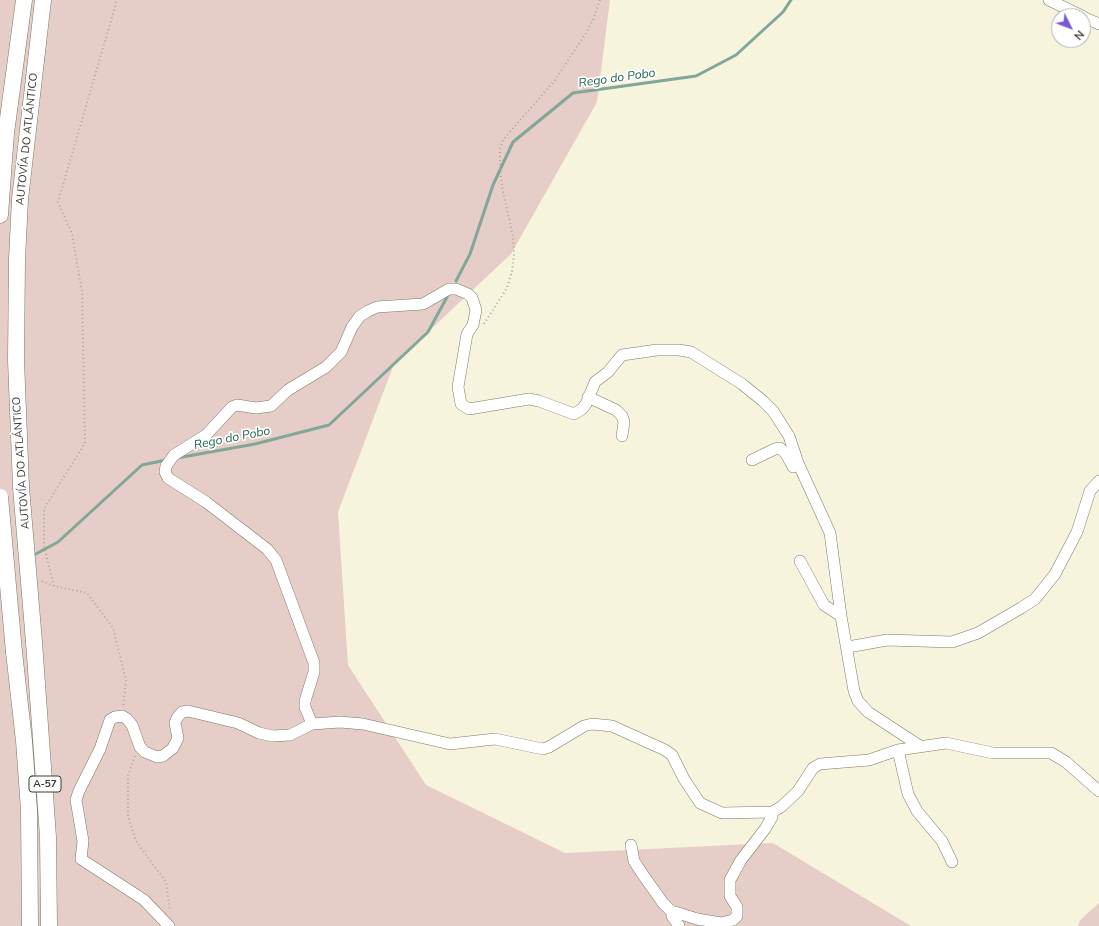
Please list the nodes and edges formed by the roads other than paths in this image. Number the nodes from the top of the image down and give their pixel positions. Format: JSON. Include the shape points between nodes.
{"nodes":[{"id":1,"x":24,"y":0,"type":"edge"},
{"id":2,"x":43,"y":0,"type":"edge"},
{"id":3,"x":1049,"y":0,"type":"edge"},
{"id":4,"x":1066,"y":8,"type":"edge"},
{"id":5,"x":0,"y":216,"type":"edge"},
{"id":6,"x":588,"y":397,"type":"junction"},
{"id":7,"x":622,"y":436,"type":"dead end"},
{"id":8,"x":752,"y":460,"type":"dead end"},
{"id":9,"x":1099,"y":481,"type":"edge"},
{"id":10,"x":0,"y":486,"type":"edge"},
{"id":11,"x":0,"y":497,"type":"edge"},
{"id":12,"x":820,"y":510,"type":"junction"},
{"id":13,"x":800,"y":561,"type":"dead end"},
{"id":14,"x":841,"y":616,"type":"junction"},
{"id":15,"x":848,"y":647,"type":"junction"},
{"id":16,"x":312,"y":724,"type":"junction"},
{"id":17,"x":920,"y":746,"type":"junction"},
{"id":18,"x":898,"y":750,"type":"junction"},
{"id":19,"x":1099,"y":792,"type":"edge"},
{"id":20,"x":772,"y":812,"type":"junction"},
{"id":21,"x":631,"y":845,"type":"dead end"},
{"id":22,"x":952,"y":862,"type":"dead end"},
{"id":23,"x":673,"y":913,"type":"junction"},
{"id":24,"x":171,"y":921,"type":"edge"},
{"id":25,"x":30,"y":926,"type":"edge"},
{"id":26,"x":49,"y":926,"type":"edge"},
{"id":27,"x":679,"y":926,"type":"edge"}],
"edges":[{"from":1,"to":5,"type":"highway","name":"AUTOVÍA DO ATLÁNTICO","via":[[6,133]]},
{"from":2,"to":26,"type":"highway","name":"AUTOVÍA DO ATLÁNTICO","number":"A-57","bridge":true,"via":[[20,199],[16,374],[21,487],[48,837]]},
{"from":3,"to":4,"type":"street"},
{"from":6,"to":7,"type":"street","via":[[616,410],[622,416]]},
{"from":6,"to":12,"type":"street","via":[[595,382],[608,372],[622,355],[657,350],[691,352],[742,384],[773,411],[788,436]]},
{"from":6,"to":16,"type":"street","via":[[582,409],[574,414],[539,400],[528,399],[476,409],[464,407],[459,398],[458,387],[467,334],[473,325],[476,310],[468,294],[449,289],[423,304],[377,307],[368,311],[360,316],[352,327],[342,352],[326,367],[288,390],[271,406],[232,407],[206,435],[170,460],[165,472],[168,478],[267,548],[276,560],[314,663],[314,672],[305,701]]},
{"from":8,"to":12,"type":"street","via":[[780,448],[784,451],[806,494]]},
{"from":9,"to":15,"type":"street","via":[[1090,491],[1077,532],[1055,574],[1035,599],[1026,605],[965,639],[952,642],[887,640]]},
{"from":10,"to":11,"type":"highway","name":"AUTOVÍA DO ATLÁNTICO","number":"A-57"},
{"from":11,"to":25,"type":"highway","name":"AUTOVÍA DO ATLÁNTICO","number":"A-57","bridge":true,"via":[[29,810]]},
{"from":12,"to":14,"type":"street","via":[[832,540]]},
{"from":13,"to":14,"type":"street","via":[[824,605]]},
{"from":14,"to":15,"type":"street"},
{"from":15,"to":17,"type":"street","via":[[854,691],[858,701],[868,712]]},
{"from":16,"to":20,"type":"street","via":[[363,724],[450,744],[495,739],[537,749],[549,747],[584,726],[612,726],[672,755],[700,803],[722,813]]},
{"from":16,"to":24,"type":"street","via":[[290,735],[273,736],[259,733],[238,723],[188,711],[182,712],[176,723],[176,743],[168,753],[157,757],[140,747],[132,725],[127,719],[122,716],[115,717],[108,724],[100,749],[78,791],[76,806],[83,841],[80,859],[144,900]]},
{"from":17,"to":18,"type":"street"},
{"from":17,"to":19,"type":"street","via":[[946,743],[993,753],[1051,753],[1066,762]]},
{"from":18,"to":20,"type":"street","via":[[869,760],[816,766],[798,791],[782,807]]},
{"from":18,"to":22,"type":"street","via":[[908,794],[917,811],[942,841]]},
{"from":20,"to":23,"type":"street","via":[[765,829],[741,860],[730,880],[730,896],[738,912],[733,920],[712,922],[682,913]]},
{"from":21,"to":23,"type":"street","via":[[634,860],[641,872]]},
{"from":23,"to":27,"type":"street","via":[[673,919]]}]}
